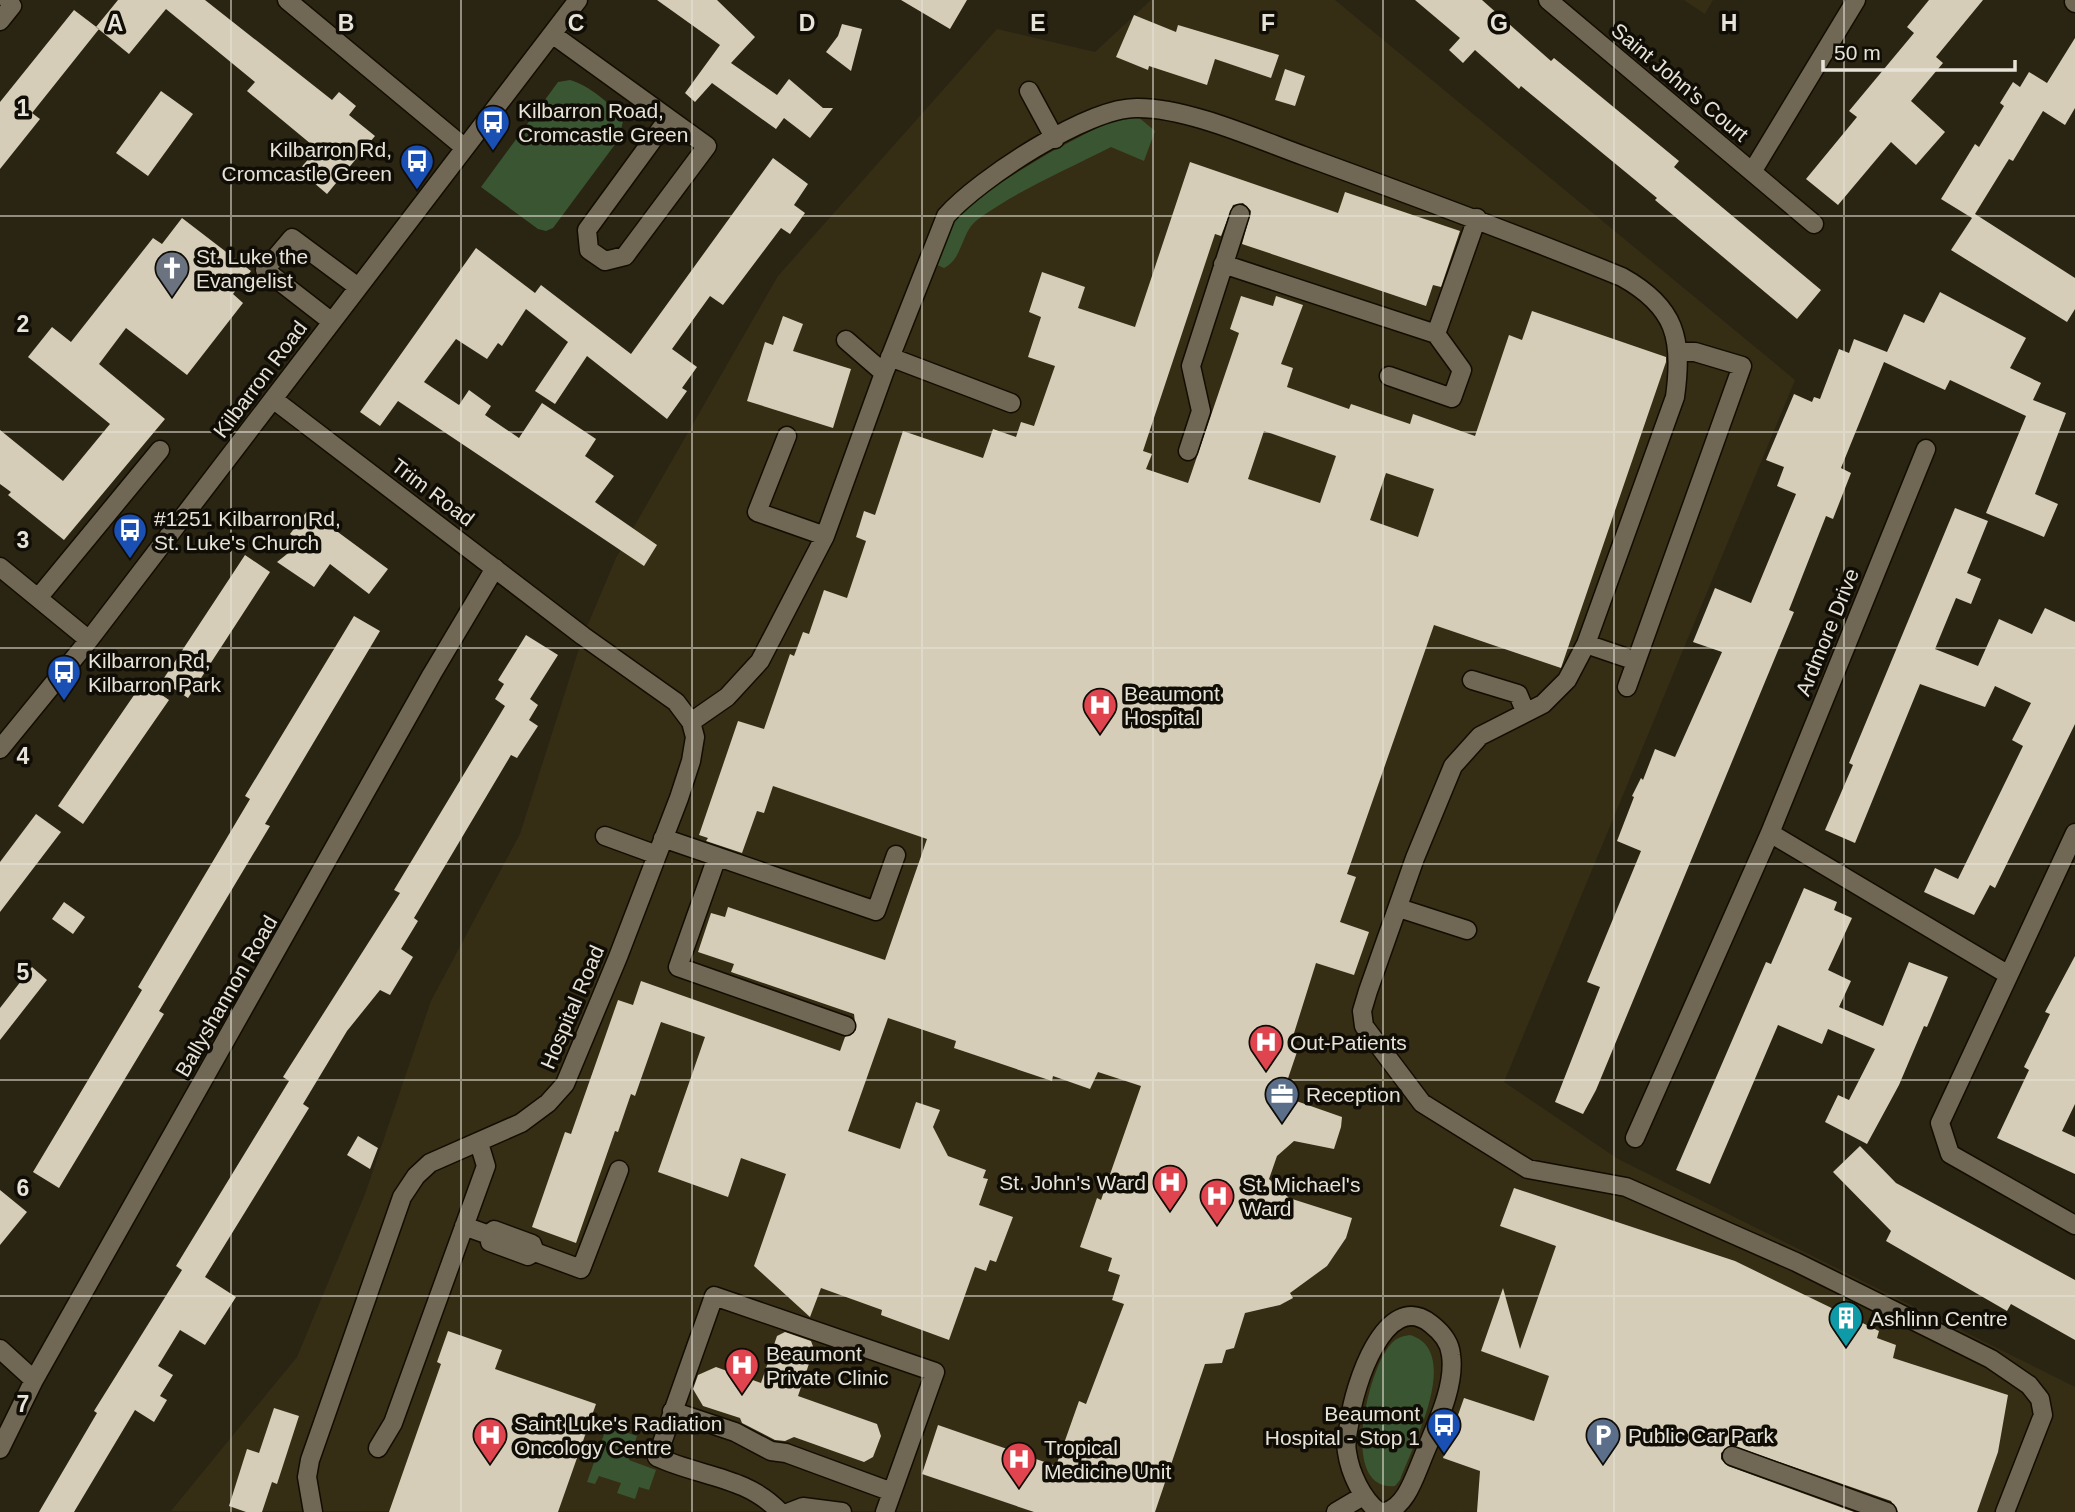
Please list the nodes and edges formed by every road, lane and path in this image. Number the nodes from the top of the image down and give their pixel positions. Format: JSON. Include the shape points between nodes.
{"nodes":[{"id":1,"x":8,"y":0,"type":"edge"},
{"id":2,"x":287,"y":0,"type":"edge"},
{"id":3,"x":578,"y":0,"type":"edge"},
{"id":4,"x":1548,"y":0,"type":"edge"},
{"id":5,"x":1856,"y":0,"type":"edge"},
{"id":6,"x":0,"y":20,"type":"edge"},
{"id":7,"x":552,"y":34,"type":"junction"},
{"id":8,"x":1029,"y":91,"type":"dead end"},
{"id":9,"x":668,"y":119,"type":"junction"},
{"id":10,"x":1055,"y":139,"type":"junction"},
{"id":11,"x":465,"y":148,"type":"junction"},
{"id":12,"x":1752,"y":172,"type":"junction"},
{"id":13,"x":1240,"y":214,"type":"dead end"},
{"id":14,"x":1476,"y":218,"type":"junction"},
{"id":15,"x":1814,"y":224,"type":"dead end"},
{"id":16,"x":1223,"y":264,"type":"junction"},
{"id":17,"x":358,"y":287,"type":"junction"},
{"id":18,"x":332,"y":322,"type":"junction"},
{"id":19,"x":1436,"y":334,"type":"junction"},
{"id":20,"x":846,"y":340,"type":"dead end"},
{"id":21,"x":1678,"y":352,"type":"junction"},
{"id":22,"x":887,"y":365,"type":"junction"},
{"id":23,"x":1389,"y":376,"type":"dead end"},
{"id":24,"x":273,"y":399,"type":"junction"},
{"id":25,"x":1011,"y":403,"type":"dead end"},
{"id":26,"x":787,"y":436,"type":"dead end"},
{"id":27,"x":1926,"y":449,"type":"dead end"},
{"id":28,"x":160,"y":450,"type":"dead end"},
{"id":29,"x":1188,"y":451,"type":"dead end"},
{"id":30,"x":825,"y":536,"type":"junction"},
{"id":31,"x":0,"y":567,"type":"edge"},
{"id":32,"x":495,"y":568,"type":"junction"},
{"id":33,"x":38,"y":598,"type":"junction"},
{"id":34,"x":89,"y":640,"type":"junction"},
{"id":35,"x":1586,"y":643,"type":"junction"},
{"id":36,"x":1636,"y":661,"type":"junction"},
{"id":37,"x":1472,"y":680,"type":"dead end"},
{"id":38,"x":1626,"y":687,"type":"dead end"},
{"id":39,"x":1525,"y":711,"type":"junction"},
{"id":40,"x":691,"y":722,"type":"junction"},
{"id":41,"x":0,"y":749,"type":"edge"},
{"id":42,"x":1770,"y":832,"type":"junction"},
{"id":43,"x":2075,"y":833,"type":"edge"},
{"id":44,"x":605,"y":836,"type":"dead end"},
{"id":45,"x":660,"y":846,"type":"junction"},
{"id":46,"x":896,"y":855,"type":"dead end"},
{"id":47,"x":717,"y":857,"type":"junction"},
{"id":48,"x":1399,"y":908,"type":"junction"},
{"id":49,"x":1467,"y":930,"type":"dead end"},
{"id":50,"x":2007,"y":974,"type":"junction"},
{"id":51,"x":846,"y":1026,"type":"dead end"},
{"id":52,"x":1635,"y":1138,"type":"dead end"},
{"id":53,"x":479,"y":1143,"type":"junction"},
{"id":54,"x":619,"y":1170,"type":"dead end"},
{"id":55,"x":2075,"y":1225,"type":"edge"},
{"id":56,"x":464,"y":1226,"type":"junction"},
{"id":57,"x":0,"y":1349,"type":"edge"},
{"id":58,"x":34,"y":1380,"type":"junction"},
{"id":59,"x":672,"y":1411,"type":"junction"},
{"id":60,"x":378,"y":1448,"type":"dead end"},
{"id":61,"x":0,"y":1449,"type":"edge"},
{"id":62,"x":1732,"y":1456,"type":"dead end"},
{"id":63,"x":892,"y":1492,"type":"junction"},
{"id":64,"x":1363,"y":1496,"type":"junction"},
{"id":65,"x":313,"y":1512,"type":"edge"},
{"id":66,"x":780,"y":1512,"type":"edge"},
{"id":67,"x":790,"y":1512,"type":"edge"},
{"id":68,"x":842,"y":1512,"type":"edge"},
{"id":69,"x":885,"y":1512,"type":"edge"},
{"id":70,"x":1336,"y":1512,"type":"edge"},
{"id":71,"x":1379,"y":1512,"type":"edge"},
{"id":72,"x":1385,"y":1512,"type":"edge"},
{"id":73,"x":1887,"y":1512,"type":"edge"},
{"id":74,"x":2005,"y":1512,"type":"edge"}],
"edges":[{"from":1,"to":6,"type":"street","via":[[12,6]]},
{"from":2,"to":11,"type":"street"},
{"from":3,"to":7,"type":"street","name":"Kilbarron Road"},
{"from":4,"to":12,"type":"street","name":"Saint John's Court"},
{"from":5,"to":12,"type":"street","name":"Saint John's Court"},
{"from":7,"to":9,"type":"street"},
{"from":7,"to":11,"type":"street","name":"Kilbarron Road"},
{"from":8,"to":10,"type":"street"},
{"from":9,"to":9,"type":"street","via":[[707,146],[625,256],[605,261],[589,250],[587,230]]},
{"from":10,"to":14,"type":"street","via":[[1110,110],[1138,107],[1172,113],[1226,127]]},
{"from":10,"to":22,"type":"street","via":[[993,174],[964,195],[946,216]]},
{"from":11,"to":17,"type":"street","name":"Kilbarron Road"},
{"from":12,"to":15,"type":"street","name":"Saint John's Court"},
{"from":13,"to":16,"type":"street"},
{"from":14,"to":19,"type":"street"},
{"from":14,"to":21,"type":"street","via":[[1622,276],[1641,288],[1671,323]]},
{"from":16,"to":19,"type":"street"},
{"from":16,"to":29,"type":"street","via":[[1191,366],[1202,411]]},
{"from":17,"to":18,"type":"street","name":"Kilbarron Road"},
{"from":17,"to":18,"type":"street","via":[[292,238],[265,270]]},
{"from":18,"to":24,"type":"street","name":"Kilbarron Road"},
{"from":19,"to":23,"type":"street","via":[[1462,370],[1452,398]]},
{"from":20,"to":22,"type":"street"},
{"from":21,"to":35,"type":"street","via":[[1675,397]]},
{"from":21,"to":36,"type":"street","via":[[1695,352],[1742,366]]},
{"from":22,"to":25,"type":"street"},
{"from":22,"to":30,"type":"street"},
{"from":24,"to":32,"type":"street","name":"Trim Road"},
{"from":24,"to":34,"type":"street","name":"Kilbarron Road"},
{"from":26,"to":30,"type":"street","via":[[757,512]]},
{"from":27,"to":42,"type":"street","name":"Ardmore Drive"},
{"from":28,"to":33,"type":"street"},
{"from":30,"to":40,"type":"street","via":[[760,661],[727,696]]},
{"from":31,"to":33,"type":"street"},
{"from":32,"to":40,"type":"street","name":"Trim Road","via":[[676,702]]},
{"from":32,"to":58,"type":"street","name":"Ballyshannon Road"},
{"from":33,"to":34,"type":"street"},
{"from":34,"to":41,"type":"street","name":"Kilbarron Road"},
{"from":35,"to":36,"type":"street"},
{"from":35,"to":39,"type":"street","via":[[1567,680],[1543,704]]},
{"from":36,"to":38,"type":"street"},
{"from":37,"to":39,"type":"street","via":[[1518,694]]},
{"from":39,"to":48,"type":"street","via":[[1480,736],[1453,766]]},
{"from":40,"to":45,"type":"street","name":"Hospital Road","via":[[695,737],[691,761]]},
{"from":42,"to":50,"type":"street"},
{"from":42,"to":52,"type":"street","name":"Ardmore Drive"},
{"from":43,"to":50,"type":"street"},
{"from":44,"to":45,"type":"street"},
{"from":45,"to":47,"type":"street"},
{"from":45,"to":53,"type":"street","name":"Hospital Road","via":[[565,1084],[521,1123]]},
{"from":46,"to":47,"type":"street","via":[[876,911]]},
{"from":47,"to":51,"type":"street","via":[[678,967]]},
{"from":48,"to":49,"type":"street"},
{"from":48,"to":74,"type":"street","via":[[1362,1011],[1364,1026],[1422,1103],[1528,1169],[1626,1187],[1796,1262],[1991,1359],[2029,1385],[2040,1399],[2043,1415]]},
{"from":50,"to":55,"type":"street","via":[[1940,1123],[1950,1154]]},
{"from":53,"to":56,"type":"street","via":[[486,1166]]},
{"from":53,"to":65,"type":"street","name":"Hospital Road","via":[[430,1163],[402,1197],[310,1460],[307,1477]]},
{"from":54,"to":56,"type":"street","via":[[581,1269],[494,1230],[489,1235]]},
{"from":56,"to":60,"type":"street","via":[[393,1423]]},
{"from":57,"to":58,"type":"street"},
{"from":58,"to":61,"type":"street","name":"Ballyshannon Road"},
{"from":59,"to":63,"type":"street"},
{"from":59,"to":63,"type":"street","via":[[713,1296],[935,1372]]},
{"from":59,"to":66,"type":"street","via":[[657,1457],[755,1490]]},
{"from":62,"to":73,"type":"street"},
{"from":63,"to":69,"type":"street"},
{"from":64,"to":70,"type":"street"},
{"from":64,"to":71,"type":"street"},
{"from":64,"to":72,"type":"street","via":[[1346,1451],[1356,1392],[1372,1348],[1384,1331],[1411,1316],[1424,1319],[1443,1335],[1451,1353],[1449,1381],[1416,1474],[1403,1500]]},
{"from":67,"to":68,"type":"street","via":[[803,1507]]}]}
